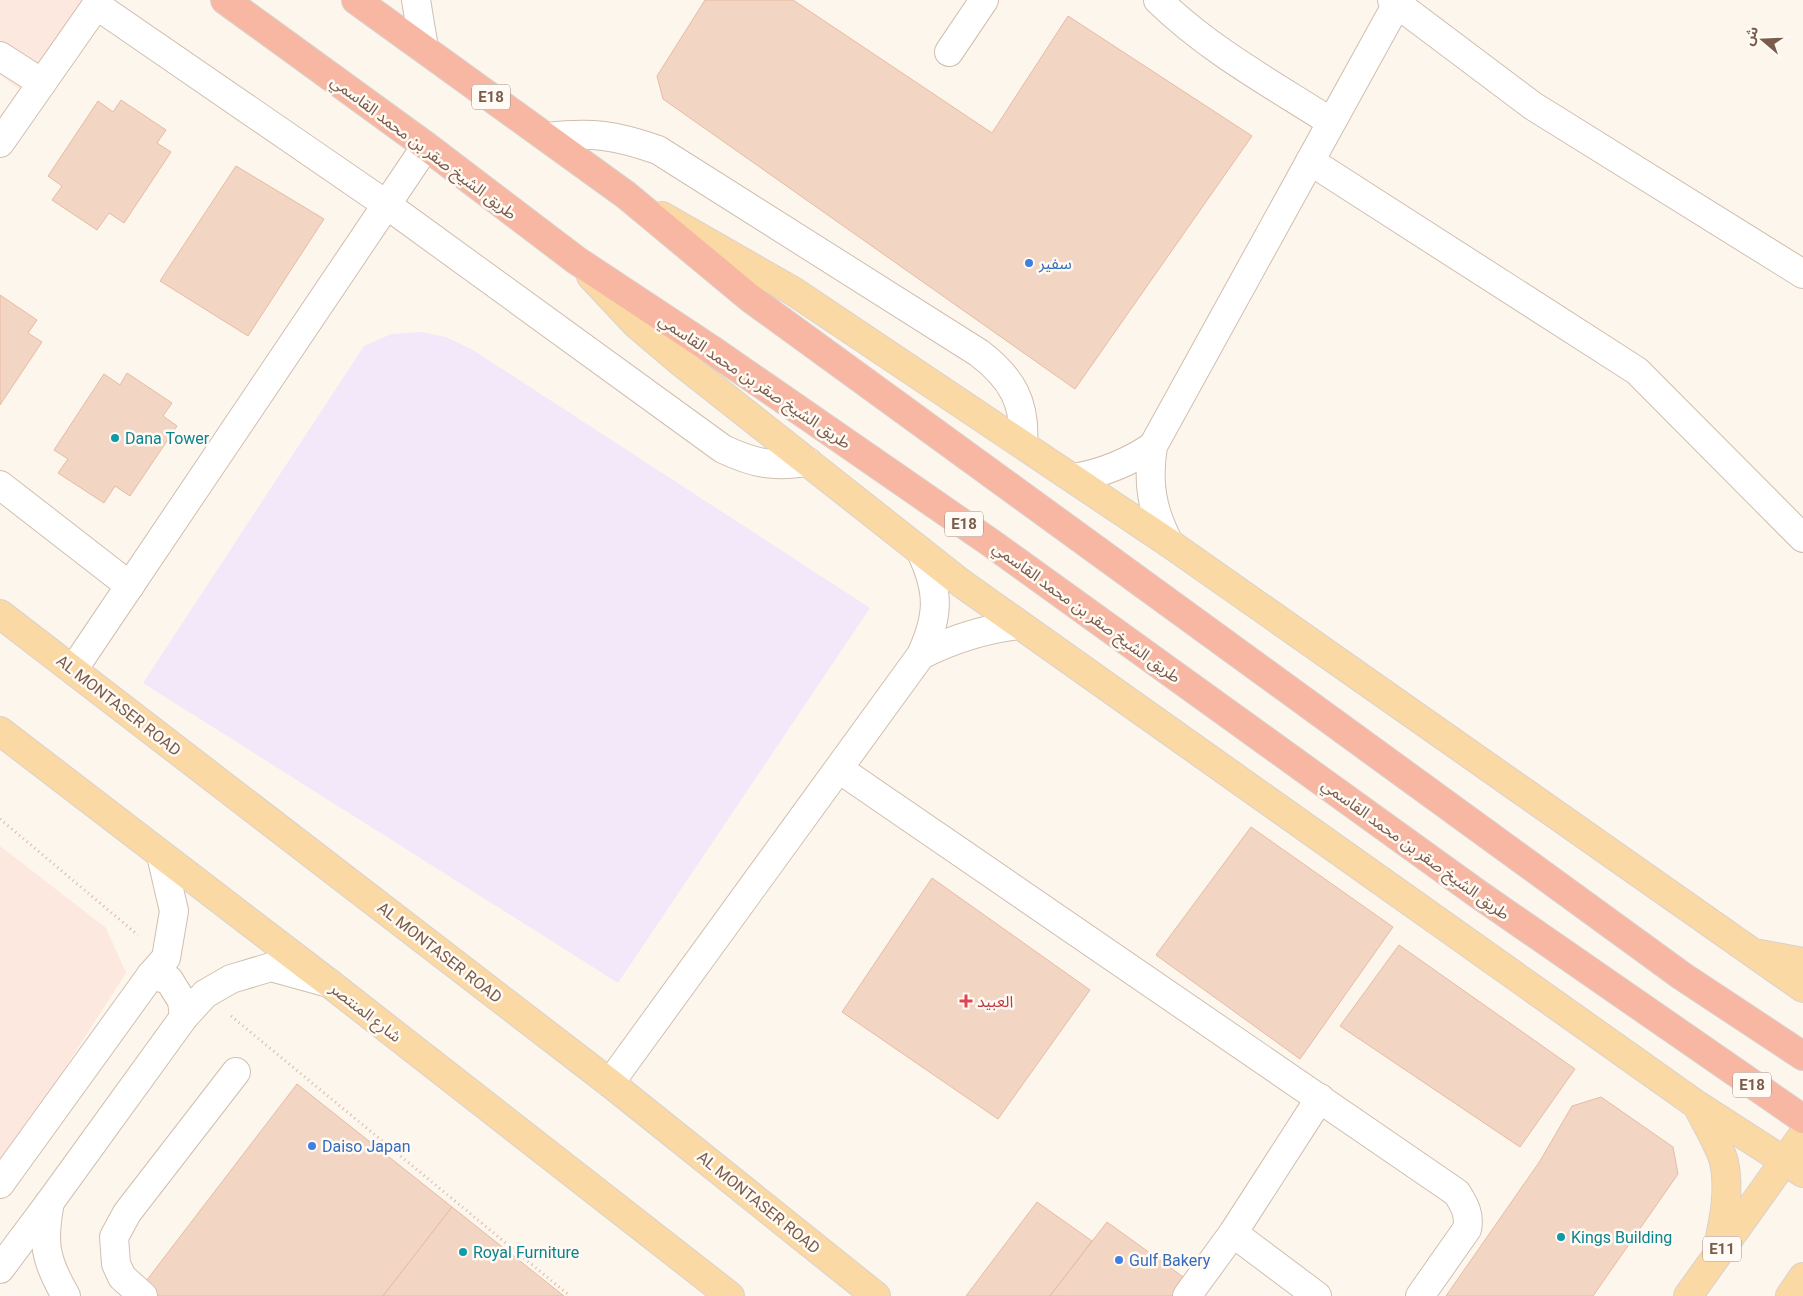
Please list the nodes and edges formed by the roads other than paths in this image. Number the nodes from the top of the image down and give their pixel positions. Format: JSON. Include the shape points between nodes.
{"nodes":[{"id":1,"x":225,"y":0,"type":"edge"},
{"id":2,"x":356,"y":0,"type":"edge"},
{"id":3,"x":416,"y":0,"type":"edge"},
{"id":4,"x":984,"y":0,"type":"edge"},
{"id":5,"x":1158,"y":0,"type":"edge"},
{"id":6,"x":1396,"y":1,"type":"edge"},
{"id":7,"x":98,"y":2,"type":"edge"},
{"id":8,"x":424,"y":48,"type":"junction"},
{"id":9,"x":949,"y":52,"type":"dead end"},
{"id":10,"x":0,"y":56,"type":"edge"},
{"id":11,"x":42,"y":83,"type":"junction"},
{"id":12,"x":1331,"y":122,"type":"junction"},
{"id":13,"x":547,"y":137,"type":"junction"},
{"id":14,"x":0,"y":142,"type":"edge"},
{"id":15,"x":426,"y":146,"type":"junction"},
{"id":16,"x":1310,"y":161,"type":"junction"},
{"id":17,"x":626,"y":195,"type":"junction"},
{"id":18,"x":387,"y":205,"type":"junction"},
{"id":19,"x":576,"y":260,"type":"junction"},
{"id":20,"x":1803,"y":274,"type":"edge"},
{"id":21,"x":1023,"y":444,"type":"junction"},
{"id":22,"x":1153,"y":446,"type":"junction"},
{"id":23,"x":808,"y":462,"type":"junction"},
{"id":24,"x":1074,"y":478,"type":"junction"},
{"id":25,"x":0,"y":486,"type":"edge"},
{"id":26,"x":1803,"y":538,"type":"edge"},
{"id":27,"x":1169,"y":543,"type":"junction"},
{"id":28,"x":921,"y":552,"type":"junction"},
{"id":29,"x":130,"y":586,"type":"junction"},
{"id":30,"x":0,"y":614,"type":"edge"},
{"id":31,"x":1020,"y":625,"type":"junction"},
{"id":32,"x":921,"y":655,"type":"junction"},
{"id":33,"x":73,"y":670,"type":"junction"},
{"id":34,"x":0,"y":730,"type":"edge"},
{"id":35,"x":839,"y":769,"type":"junction"},
{"id":36,"x":161,"y":854,"type":"junction"},
{"id":37,"x":1749,"y":952,"type":"junction"},
{"id":38,"x":1803,"y":962,"type":"edge"},
{"id":39,"x":158,"y":967,"type":"junction"},
{"id":40,"x":329,"y":983,"type":"junction"},
{"id":41,"x":1803,"y":988,"type":"edge"},
{"id":42,"x":184,"y":1017,"type":"junction"},
{"id":43,"x":1803,"y":1056,"type":"edge"},
{"id":44,"x":236,"y":1072,"type":"dead end"},
{"id":45,"x":610,"y":1083,"type":"junction"},
{"id":46,"x":1320,"y":1098,"type":"junction"},
{"id":47,"x":1697,"y":1105,"type":"junction"},
{"id":48,"x":1803,"y":1119,"type":"edge"},
{"id":49,"x":1803,"y":1135,"type":"edge"},
{"id":50,"x":1794,"y":1167,"type":"edge"},
{"id":51,"x":0,"y":1184,"type":"edge"},
{"id":52,"x":50,"y":1202,"type":"junction"},
{"id":53,"x":1233,"y":1233,"type":"junction"},
{"id":54,"x":1716,"y":1258,"type":"junction"},
{"id":55,"x":0,"y":1269,"type":"edge"},
{"id":56,"x":1803,"y":1277,"type":"edge"},
{"id":57,"x":134,"y":1293,"type":"edge"},
{"id":58,"x":66,"y":1296,"type":"edge"},
{"id":59,"x":730,"y":1296,"type":"edge"},
{"id":60,"x":876,"y":1296,"type":"edge"},
{"id":61,"x":1187,"y":1296,"type":"edge"},
{"id":62,"x":1317,"y":1296,"type":"edge"},
{"id":63,"x":1420,"y":1296,"type":"edge"},
{"id":64,"x":1688,"y":1296,"type":"edge"},
{"id":65,"x":1790,"y":1296,"type":"edge"}],
"edges":[{"from":1,"to":15,"type":"highway","name":"طريق الشيخ صقر بن محمد القاسمي","number":"E18"},
{"from":2,"to":8,"type":"highway","number":"E18"},
{"from":3,"to":8,"type":"street"},
{"from":4,"to":9,"type":"street"},
{"from":5,"to":12,"type":"street","via":[[1215,50]]},
{"from":6,"to":12,"type":"street"},
{"from":6,"to":20,"type":"street","via":[[1533,106]]},
{"from":7,"to":11,"type":"street"},
{"from":7,"to":18,"type":"street"},
{"from":8,"to":13,"type":"highway","number":"E18"},
{"from":10,"to":11,"type":"street"},
{"from":11,"to":14,"type":"street"},
{"from":12,"to":16,"type":"street"},
{"from":13,"to":17,"type":"highway","number":"E18"},
{"from":13,"to":21,"type":"street","via":[[604,135],[658,150],[979,354],[993,364],[1015,392],[1024,426]]},
{"from":15,"to":18,"type":"street"},
{"from":15,"to":19,"type":"highway","name":"طريق الشيخ صقر بن محمد القاسمي","number":"E18"},
{"from":16,"to":22,"type":"street"},
{"from":16,"to":26,"type":"street","via":[[1637,371]]},
{"from":17,"to":21,"type":"main road","via":[[793,291]]},
{"from":17,"to":43,"type":"highway","number":"E18","via":[[750,298],[1682,976]]},
{"from":18,"to":23,"type":"street","via":[[723,449],[764,464]]},
{"from":18,"to":29,"type":"street"},
{"from":19,"to":23,"type":"main road","via":[[636,324]]},
{"from":19,"to":48,"type":"highway","name":"طريق الشيخ صقر بن محمد القاسمي","number":"E18","via":[[991,543],[1478,894]]},
{"from":21,"to":24,"type":"main road"},
{"from":22,"to":24,"type":"street","via":[[1107,471]]},
{"from":22,"to":27,"type":"street","via":[[1150,486],[1160,525]]},
{"from":23,"to":28,"type":"main road"},
{"from":24,"to":27,"type":"main road"},
{"from":25,"to":29,"type":"street"},
{"from":27,"to":37,"type":"main road"},
{"from":28,"to":31,"type":"main road"},
{"from":28,"to":32,"type":"street","via":[[934,586],[935,603],[934,622]]},
{"from":29,"to":33,"type":"street"},
{"from":30,"to":33,"type":"main road","name":"AL MONTASER ROAD"},
{"from":31,"to":32,"type":"street","via":[[958,638]]},
{"from":31,"to":47,"type":"main road"},
{"from":32,"to":35,"type":"street"},
{"from":33,"to":45,"type":"main road","name":"AL MONTASER ROAD"},
{"from":34,"to":36,"type":"main road","name":"شارع المنتصر"},
{"from":35,"to":45,"type":"street"},
{"from":35,"to":46,"type":"street"},
{"from":36,"to":39,"type":"street","via":[[174,912]]},
{"from":36,"to":40,"type":"main road","name":"شارع المنتصر"},
{"from":37,"to":38,"type":"main road"},
{"from":37,"to":41,"type":"main road"},
{"from":39,"to":42,"type":"street","via":[[182,1001]]},
{"from":39,"to":51,"type":"street"},
{"from":40,"to":42,"type":"street","via":[[271,968],[231,980],[206,994]]},
{"from":40,"to":59,"type":"main road","name":"شارع المنتصر"},
{"from":42,"to":52,"type":"street"},
{"from":44,"to":57,"type":"street","via":[[127,1213],[114,1237],[116,1264]]},
{"from":45,"to":60,"type":"main road","name":"AL MONTASER ROAD"},
{"from":46,"to":53,"type":"street"},
{"from":46,"to":63,"type":"street","via":[[1457,1194],[1465,1206],[1469,1219],[1467,1229]]},
{"from":47,"to":50,"type":"main road"},
{"from":47,"to":54,"type":"main road","via":[[1724,1160],[1727,1188],[1725,1217]]},
{"from":49,"to":50,"type":"main road","number":"E11"},
{"from":50,"to":54,"type":"main road","number":"E11"},
{"from":52,"to":55,"type":"street"},
{"from":52,"to":58,"type":"street","via":[[45,1228],[47,1254]]},
{"from":53,"to":61,"type":"street"},
{"from":53,"to":62,"type":"street"},
{"from":54,"to":64,"type":"main road","number":"E11"},
{"from":56,"to":65,"type":"main road"}]}
